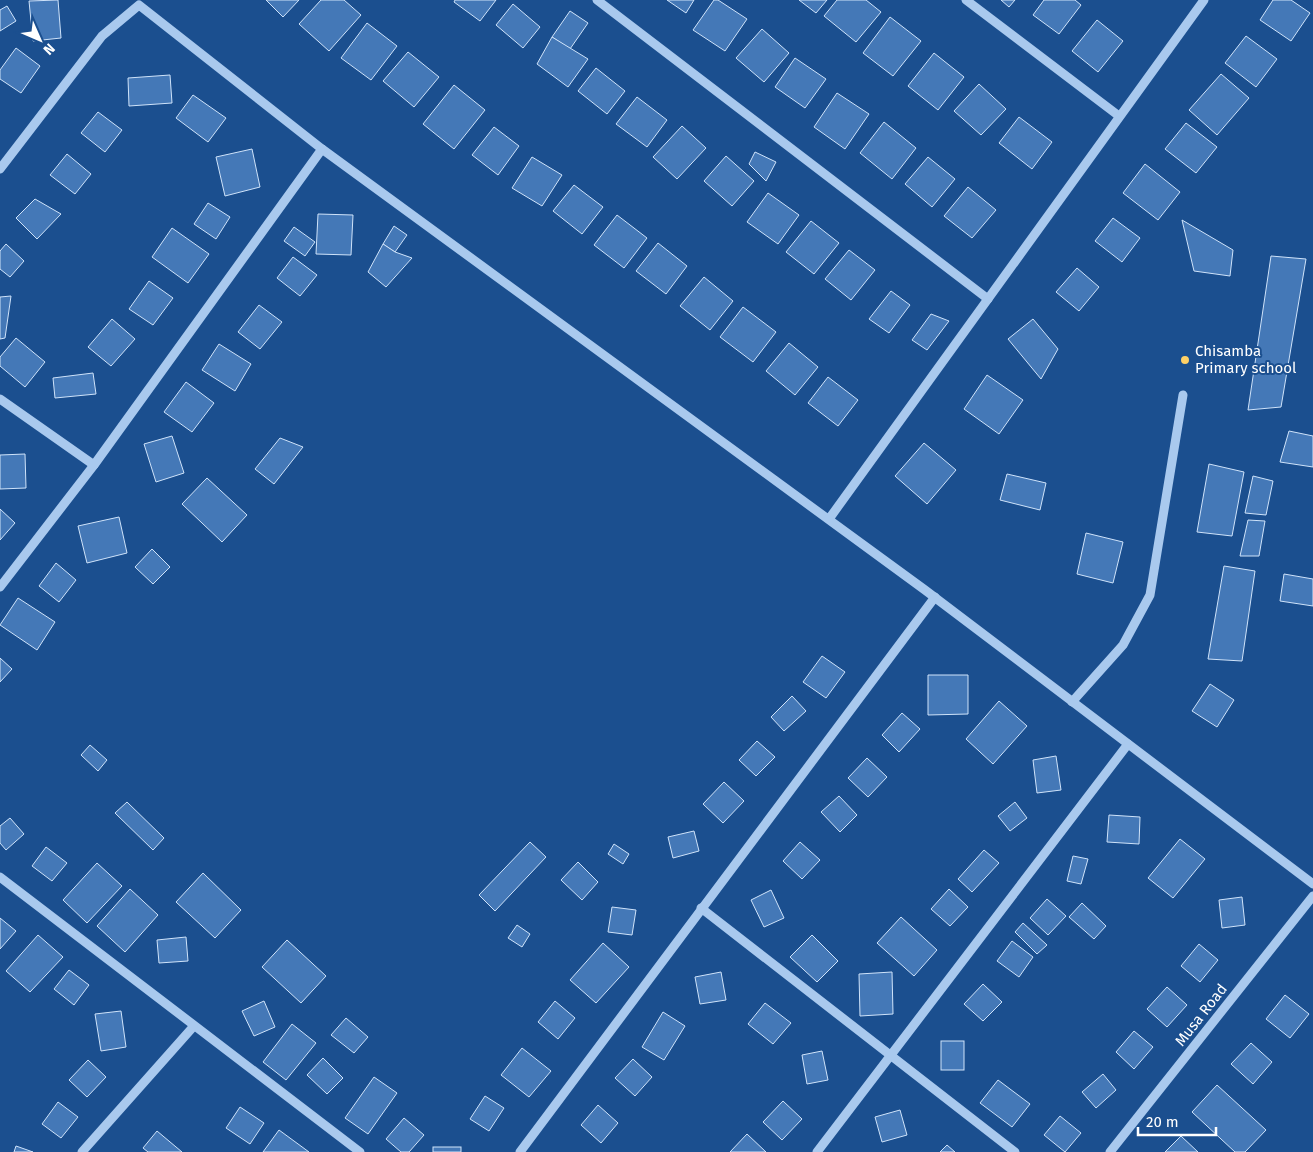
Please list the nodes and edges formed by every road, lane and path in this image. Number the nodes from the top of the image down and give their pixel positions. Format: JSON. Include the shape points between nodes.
{"nodes":[{"id":1,"x":597,"y":0,"type":"edge"},
{"id":2,"x":966,"y":0,"type":"edge"},
{"id":3,"x":1204,"y":0,"type":"edge"},
{"id":4,"x":136,"y":2,"type":"edge"},
{"id":5,"x":1119,"y":116,"type":"junction"},
{"id":6,"x":322,"y":149,"type":"junction"},
{"id":7,"x":0,"y":169,"type":"edge"},
{"id":8,"x":988,"y":300,"type":"junction"},
{"id":9,"x":1183,"y":395,"type":"dead end"},
{"id":10,"x":0,"y":399,"type":"edge"},
{"id":11,"x":94,"y":465,"type":"junction"},
{"id":12,"x":829,"y":519,"type":"junction"},
{"id":13,"x":0,"y":587,"type":"edge"},
{"id":14,"x":934,"y":598,"type":"junction"},
{"id":15,"x":1072,"y":702,"type":"junction"},
{"id":16,"x":1128,"y":744,"type":"junction"},
{"id":17,"x":0,"y":877,"type":"edge"},
{"id":18,"x":1313,"y":884,"type":"edge"},
{"id":19,"x":1313,"y":896,"type":"edge"},
{"id":20,"x":700,"y":908,"type":"junction"},
{"id":21,"x":193,"y":1027,"type":"junction"},
{"id":22,"x":890,"y":1054,"type":"junction"},
{"id":23,"x":82,"y":1152,"type":"edge"},
{"id":24,"x":360,"y":1152,"type":"edge"},
{"id":25,"x":520,"y":1152,"type":"edge"},
{"id":26,"x":817,"y":1152,"type":"edge"},
{"id":27,"x":1015,"y":1152,"type":"edge"},
{"id":28,"x":1110,"y":1152,"type":"edge"}],
"edges":[{"from":1,"to":8,"type":"street"},
{"from":2,"to":5,"type":"street"},
{"from":3,"to":5,"type":"street"},
{"from":4,"to":6,"type":"street"},
{"from":4,"to":7,"type":"street","via":[[102,36]]},
{"from":5,"to":8,"type":"street"},
{"from":6,"to":11,"type":"street"},
{"from":6,"to":12,"type":"street"},
{"from":8,"to":12,"type":"street"},
{"from":9,"to":15,"type":"street","via":[[1150,595],[1123,645]]},
{"from":10,"to":11,"type":"street"},
{"from":11,"to":13,"type":"street"},
{"from":12,"to":14,"type":"street"},
{"from":14,"to":15,"type":"street"},
{"from":14,"to":20,"type":"street"},
{"from":15,"to":16,"type":"street"},
{"from":16,"to":18,"type":"street"},
{"from":16,"to":22,"type":"street"},
{"from":17,"to":21,"type":"street"},
{"from":19,"to":28,"type":"street","name":"Musa Road"},
{"from":20,"to":22,"type":"street"},
{"from":20,"to":25,"type":"street"},
{"from":21,"to":23,"type":"street"},
{"from":21,"to":24,"type":"street"},
{"from":22,"to":26,"type":"street"},
{"from":22,"to":27,"type":"street"}]}
